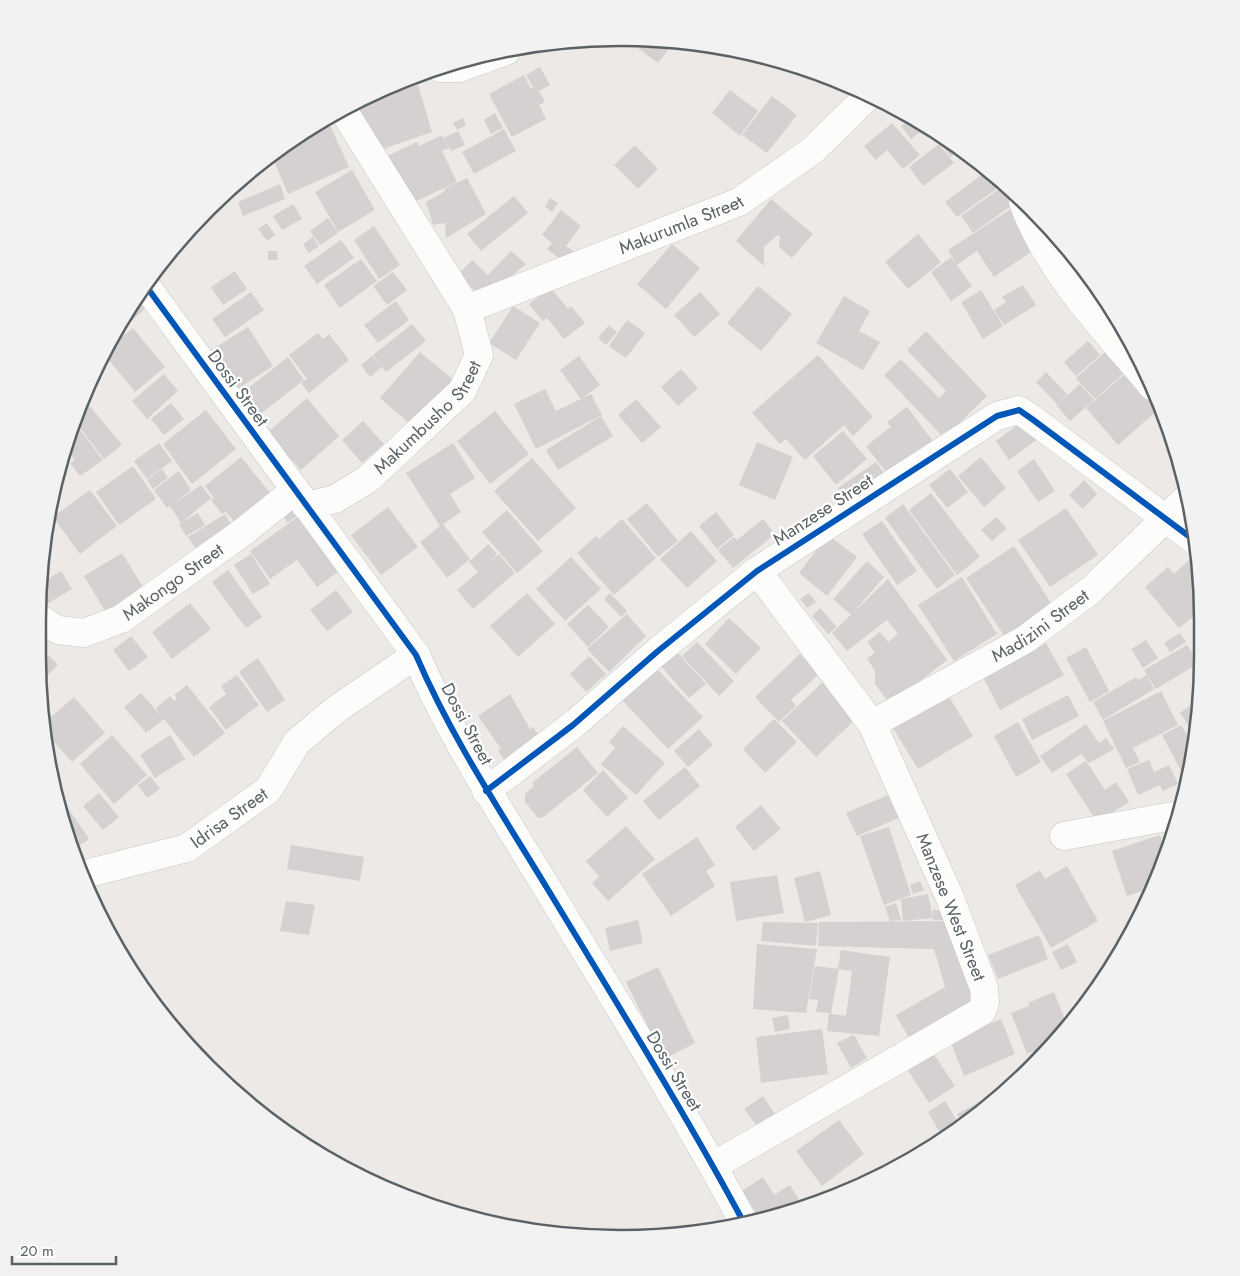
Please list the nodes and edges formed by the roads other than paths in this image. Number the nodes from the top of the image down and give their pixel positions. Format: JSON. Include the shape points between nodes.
{"nodes":[{"id":1,"x":863,"y":100,"type":"edge"},
{"id":2,"x":347,"y":116,"type":"edge"},
{"id":3,"x":1028,"y":216,"type":"edge"},
{"id":4,"x":150,"y":291,"type":"edge"},
{"id":5,"x":467,"y":309,"type":"junction"},
{"id":6,"x":1134,"y":364,"type":"edge"},
{"id":7,"x":300,"y":498,"type":"junction"},
{"id":8,"x":1182,"y":503,"type":"edge"},
{"id":9,"x":1166,"y":519,"type":"junction"},
{"id":10,"x":1187,"y":535,"type":"edge"},
{"id":11,"x":757,"y":571,"type":"junction"},
{"id":12,"x":46,"y":622,"type":"edge"},
{"id":13,"x":416,"y":655,"type":"junction"},
{"id":14,"x":872,"y":724,"type":"junction"},
{"id":15,"x":486,"y":791,"type":"junction"},
{"id":16,"x":1170,"y":817,"type":"edge"},
{"id":17,"x":1064,"y":836,"type":"dead end"},
{"id":18,"x":89,"y":873,"type":"edge"},
{"id":19,"x":713,"y":1166,"type":"junction"},
{"id":20,"x":741,"y":1217,"type":"edge"}],
"edges":[{"from":1,"to":5,"type":"street","name":"Makurumla Street","via":[[812,150],[739,202]]},
{"from":2,"to":5,"type":"street","name":"Makumbusho Street"},
{"from":3,"to":6,"type":"street","via":[[1046,252],[1073,290]]},
{"from":4,"to":7,"type":"street","name":"Dossi Street"},
{"from":5,"to":7,"type":"street","name":"Makumbusho Street","via":[[479,355],[462,391],[368,479],[335,499]]},
{"from":7,"to":12,"type":"street","name":"Makongo Street","via":[[243,532],[121,619],[84,633],[58,630]]},
{"from":7,"to":13,"type":"street","name":"Dossi Street"},
{"from":8,"to":9,"type":"street","name":"Madizini Street"},
{"from":9,"to":10,"type":"street","name":"Manzese Street"},
{"from":9,"to":11,"type":"street","name":"Manzese Street","via":[[1018,410],[997,416]]},
{"from":9,"to":14,"type":"street","name":"Madizini Street","via":[[1091,590],[1026,639]]},
{"from":11,"to":14,"type":"street","name":"Manzese West Street"},
{"from":11,"to":15,"type":"street","name":"Manzese Street","via":[[573,725]]},
{"from":13,"to":15,"type":"street","name":"Dossi Street"},
{"from":13,"to":18,"type":"street","name":"Idrisa Street","via":[[331,714],[297,742],[268,790],[187,848]]},
{"from":14,"to":19,"type":"street","name":"Manzese West Street","via":[[950,898],[984,988],[982,1011]]},
{"from":15,"to":19,"type":"street","name":"Dossi Street"},
{"from":16,"to":17,"type":"street"},
{"from":19,"to":20,"type":"street","name":"Dossi Street"}]}
